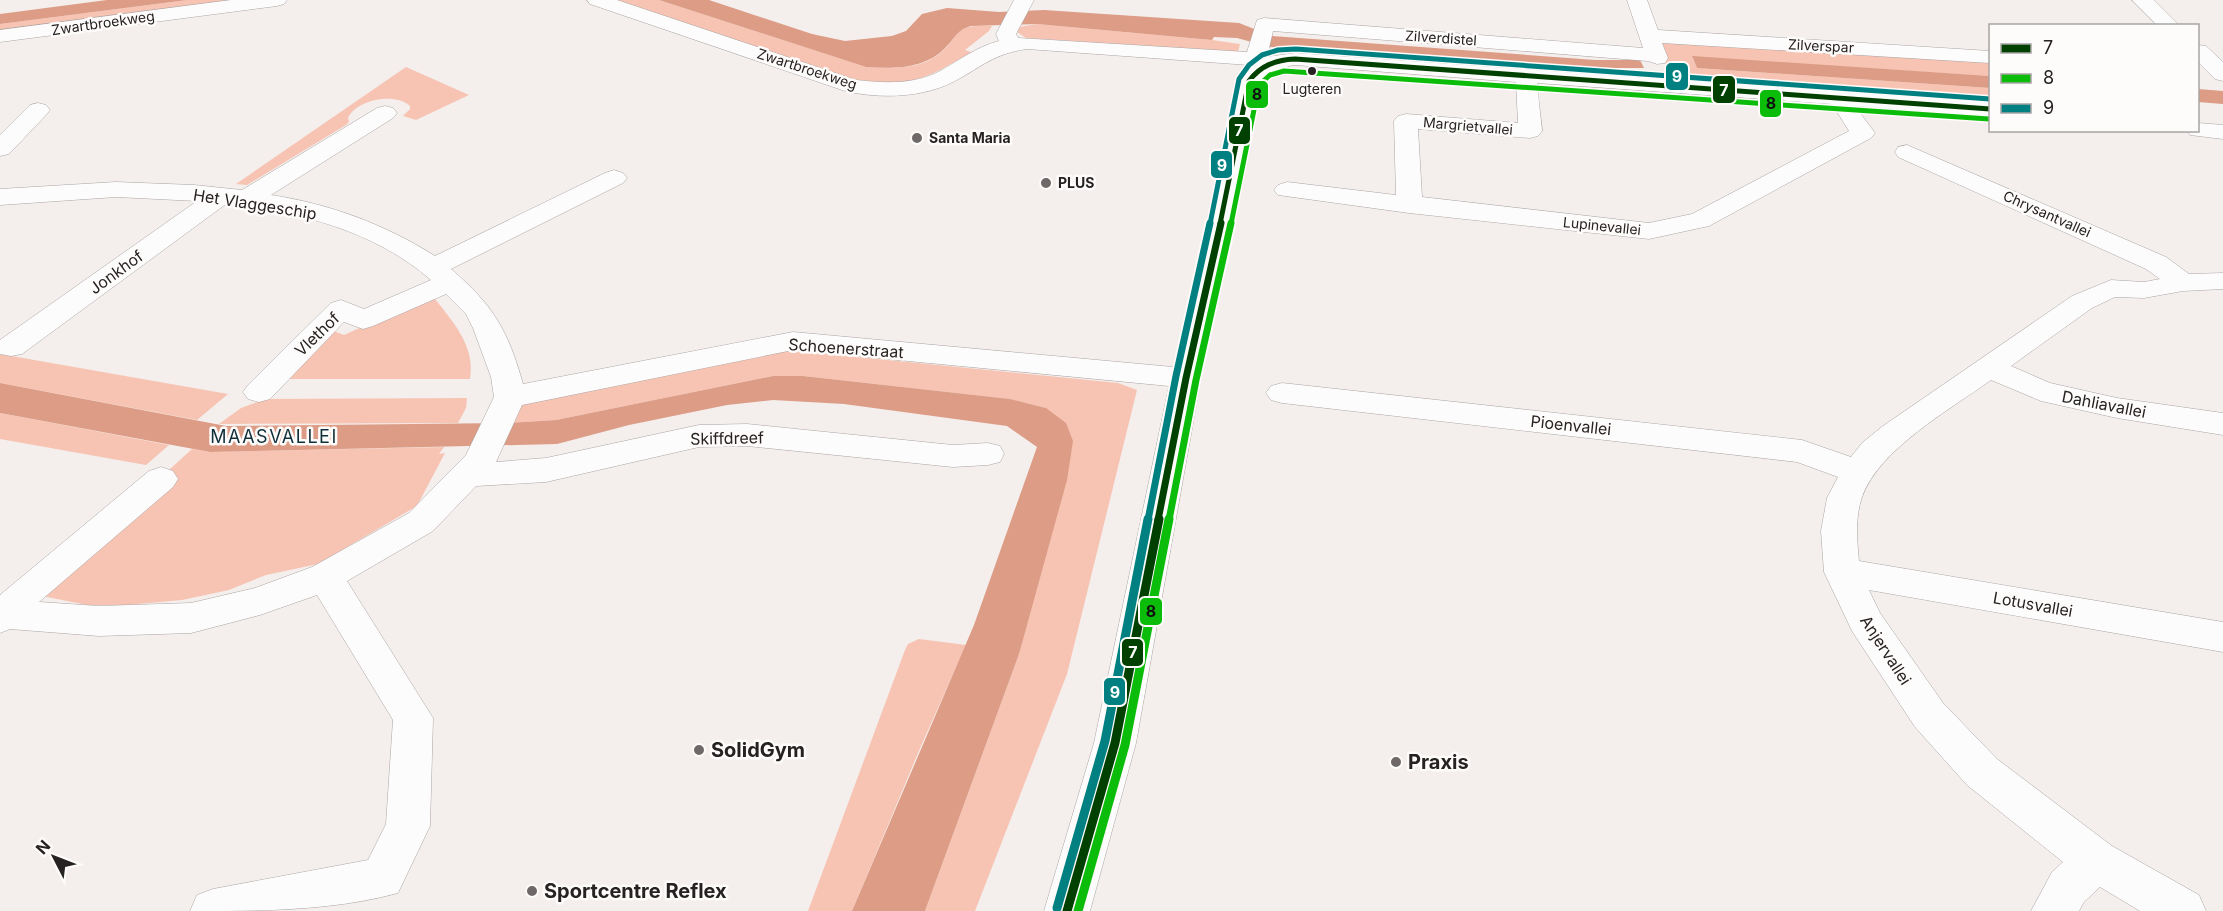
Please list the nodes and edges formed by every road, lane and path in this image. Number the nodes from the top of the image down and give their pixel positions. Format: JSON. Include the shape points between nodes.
{"nodes":[{"id":1,"x":277,"y":0,"type":"edge"},
{"id":2,"x":597,"y":0,"type":"edge"},
{"id":3,"x":1637,"y":0,"type":"edge"},
{"id":4,"x":2142,"y":0,"type":"edge"},
{"id":5,"x":1022,"y":3,"type":"edge"},
{"id":6,"x":2168,"y":24,"type":"edge"},
{"id":7,"x":0,"y":36,"type":"edge"},
{"id":8,"x":1008,"y":40,"type":"junction"},
{"id":9,"x":2199,"y":40,"type":"edge"},
{"id":10,"x":1653,"y":45,"type":"junction"},
{"id":11,"x":2223,"y":46,"type":"edge"},
{"id":12,"x":2199,"y":52,"type":"edge"},
{"id":13,"x":1989,"y":57,"type":"edge"},
{"id":14,"x":1259,"y":61,"type":"junction"},
{"id":15,"x":2223,"y":74,"type":"edge"},
{"id":16,"x":1526,"y":83,"type":"junction"},
{"id":17,"x":1669,"y":90,"type":"junction"},
{"id":18,"x":1843,"y":105,"type":"junction"},
{"id":19,"x":1989,"y":109,"type":"edge"},
{"id":20,"x":38,"y":110,"type":"dead end"},
{"id":21,"x":385,"y":113,"type":"dead end"},
{"id":22,"x":1989,"y":116,"type":"edge"},
{"id":23,"x":2199,"y":122,"type":"edge"},
{"id":24,"x":2223,"y":123,"type":"edge"},
{"id":25,"x":2199,"y":130,"type":"edge"},
{"id":26,"x":2223,"y":132,"type":"edge"},
{"id":27,"x":0,"y":149,"type":"edge"},
{"id":28,"x":1907,"y":152,"type":"dead end"},
{"id":29,"x":614,"y":178,"type":"dead end"},
{"id":30,"x":1287,"y":190,"type":"dead end"},
{"id":31,"x":0,"y":197,"type":"edge"},
{"id":32,"x":233,"y":198,"type":"junction"},
{"id":33,"x":1409,"y":206,"type":"junction"},
{"id":34,"x":2156,"y":263,"type":"junction"},
{"id":35,"x":2223,"y":267,"type":"edge"},
{"id":36,"x":442,"y":274,"type":"junction"},
{"id":37,"x":2223,"y":280,"type":"edge"},
{"id":38,"x":2183,"y":283,"type":"junction"},
{"id":39,"x":2112,"y":288,"type":"junction"},
{"id":40,"x":11,"y":347,"type":"dead end"},
{"id":41,"x":1990,"y":368,"type":"junction"},
{"id":42,"x":1186,"y":378,"type":"junction"},
{"id":43,"x":259,"y":392,"type":"dead end"},
{"id":44,"x":1282,"y":393,"type":"dead end"},
{"id":45,"x":507,"y":404,"type":"junction"},
{"id":46,"x":2223,"y":424,"type":"edge"},
{"id":47,"x":988,"y":454,"type":"dead end"},
{"id":48,"x":474,"y":468,"type":"junction"},
{"id":49,"x":1857,"y":472,"type":"junction"},
{"id":50,"x":161,"y":479,"type":"dead end"},
{"id":51,"x":1842,"y":572,"type":"junction"},
{"id":52,"x":325,"y":577,"type":"junction"},
{"id":53,"x":1,"y":615,"type":"edge"},
{"id":54,"x":2223,"y":637,"type":"edge"},
{"id":55,"x":2096,"y":861,"type":"junction"},
{"id":56,"x":213,"y":911,"type":"edge"},
{"id":57,"x":1067,"y":911,"type":"edge"},
{"id":58,"x":2054,"y":911,"type":"edge"},
{"id":59,"x":2183,"y":911,"type":"edge"}],
"edges":[{"from":1,"to":7,"type":"street","name":"Zwartbroekweg"},
{"from":2,"to":8,"type":"street","name":"Zwartbroekweg","via":[[853,86],[879,90],[942,79]]},
{"from":3,"to":10,"type":"street"},
{"from":4,"to":6,"type":"street"},
{"from":5,"to":8,"type":"street"},
{"from":8,"to":14,"type":"street","name":"Zwartbroekweg"},
{"from":9,"to":11,"type":"street"},
{"from":10,"to":13,"type":"street","name":"Zilverspar"},
{"from":10,"to":14,"type":"street","name":"Zilverdistel","via":[[1264,24]]},
{"from":10,"to":17,"type":"street"},
{"from":12,"to":15,"type":"street"},
{"from":14,"to":16,"type":"street","name":"Zwartbroekweg"},
{"from":14,"to":17,"type":"street","name":"Zwartbroekweg","via":[[1295,59]]},
{"from":14,"to":42,"type":"street","via":[[1249,81]]},
{"from":16,"to":17,"type":"street","name":"Zwartbroekweg"},
{"from":16,"to":33,"type":"street","name":"Margrietvallei","via":[[1530,131],[1406,121]]},
{"from":17,"to":18,"type":"street","name":"Zwartbroekweg"},
{"from":17,"to":19,"type":"street","name":"Zwartbroekweg"},
{"from":18,"to":22,"type":"street","name":"Zwartbroekweg"},
{"from":18,"to":33,"type":"street","name":"Lupinevallei","via":[[1863,133],[1700,220],[1649,231]]},
{"from":20,"to":27,"type":"street"},
{"from":21,"to":32,"type":"street","name":"Jonkhof"},
{"from":23,"to":24,"type":"street"},
{"from":25,"to":26,"type":"street"},
{"from":28,"to":34,"type":"street","name":"Chrysantvallei"},
{"from":29,"to":36,"type":"street","name":"Vlethof"},
{"from":30,"to":33,"type":"street","name":"Lupinevallei"},
{"from":31,"to":32,"type":"street","name":"Het Vlaggeschip","via":[[80,190],[142,190]]},
{"from":32,"to":36,"type":"street","name":"Het Vlaggeschip","via":[[316,212],[351,223],[420,257]]},
{"from":32,"to":40,"type":"street","name":"Jonkhof"},
{"from":34,"to":35,"type":"street","name":"Anjervallei"},
{"from":34,"to":38,"type":"street","name":"Chrysantvallei"},
{"from":34,"to":39,"type":"street","name":"Anjervallei","via":[[2121,272]]},
{"from":36,"to":43,"type":"street","name":"Vlethof","via":[[363,320],[340,309]]},
{"from":36,"to":45,"type":"street","name":"Het Vlaggeschip","via":[[479,311],[509,386]]},
{"from":37,"to":38,"type":"street","name":"Anjervallei"},
{"from":38,"to":39,"type":"street","name":"Anjervallei","via":[[2144,290]]},
{"from":39,"to":41,"type":"street","name":"Anjervallei","via":[[2082,302]]},
{"from":41,"to":46,"type":"street","name":"Dahliavallei","via":[[2041,391],[2117,408]]},
{"from":41,"to":49,"type":"street","name":"Anjervallei","via":[[1894,434]]},
{"from":42,"to":45,"type":"street","name":"Schoenerstraat","via":[[793,341]]},
{"from":42,"to":57,"type":"street","via":[[1115,743]]},
{"from":44,"to":49,"type":"street","name":"Pioenvallei","via":[[1802,451]]},
{"from":45,"to":48,"type":"street"},
{"from":47,"to":48,"type":"street","name":"Skiffdreef","via":[[953,456],[747,435],[699,435],[546,470]]},
{"from":48,"to":52,"type":"street","via":[[421,522]]},
{"from":49,"to":51,"type":"street","name":"Anjervallei","via":[[1844,498],[1839,531]]},
{"from":50,"to":53,"type":"street"},
{"from":51,"to":54,"type":"street","name":"Lotusvallei"},
{"from":51,"to":55,"type":"street","name":"Anjervallei","via":[[1865,621],[1929,715],[1982,772]]},
{"from":52,"to":53,"type":"street","via":[[260,602],[191,618],[99,621]]},
{"from":52,"to":56,"type":"street","via":[[413,718],[408,826],[382,878]]},
{"from":55,"to":58,"type":"street","via":[[2068,887]]},
{"from":55,"to":59,"type":"street","name":"Anjervallei"}]}
